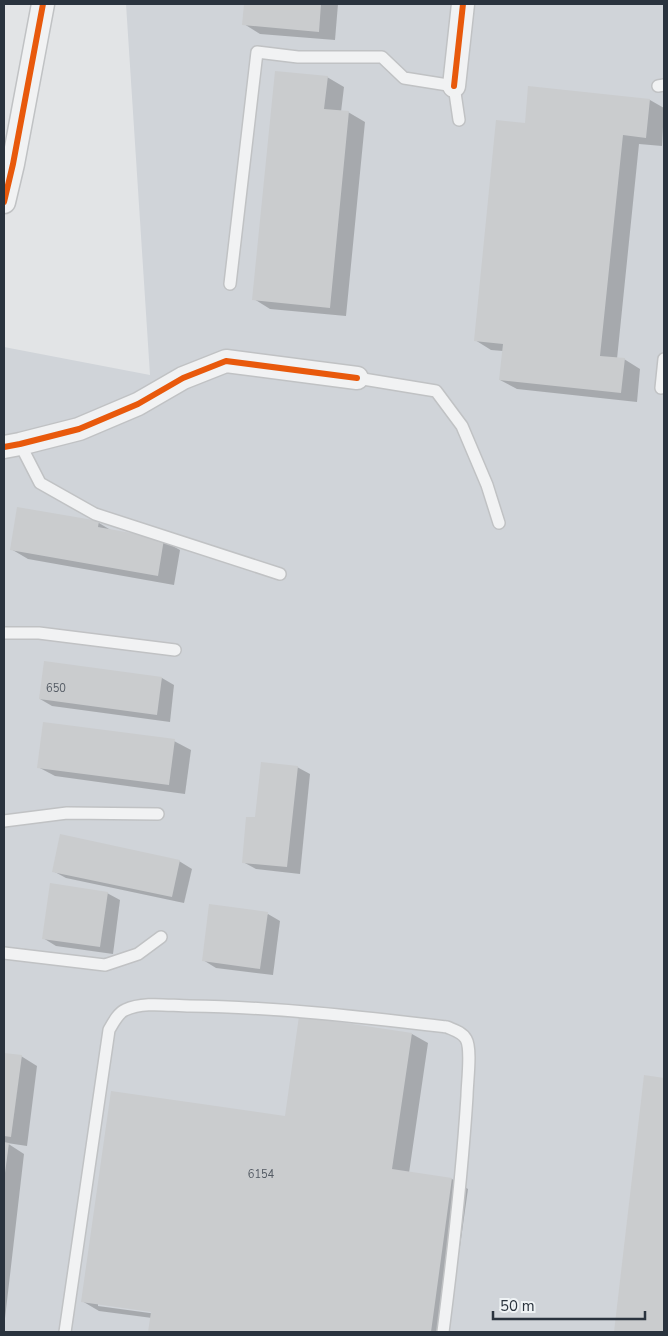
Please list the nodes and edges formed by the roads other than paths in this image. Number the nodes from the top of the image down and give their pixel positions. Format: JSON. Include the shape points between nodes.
{"nodes":[{"id":1,"x":43,"y":4,"type":"edge"},
{"id":2,"x":464,"y":4,"type":"edge"},
{"id":3,"x":454,"y":86,"type":"junction"},
{"id":4,"x":459,"y":120,"type":"dead end"},
{"id":5,"x":4,"y":202,"type":"edge"},
{"id":6,"x":230,"y":284,"type":"dead end"},
{"id":7,"x":664,"y":359,"type":"edge"},
{"id":8,"x":357,"y":378,"type":"joint"},
{"id":9,"x":661,"y":388,"type":"dead end"},
{"id":10,"x":12,"y":445,"type":"edge"},
{"id":11,"x":499,"y":523,"type":"dead end"},
{"id":12,"x":280,"y":574,"type":"dead end"},
{"id":13,"x":4,"y":633,"type":"edge"},
{"id":14,"x":175,"y":650,"type":"dead end"},
{"id":15,"x":158,"y":814,"type":"dead end"},
{"id":16,"x":4,"y":821,"type":"edge"},
{"id":17,"x":161,"y":937,"type":"dead end"},
{"id":18,"x":4,"y":952,"type":"edge"},
{"id":19,"x":65,"y":1332,"type":"edge"},
{"id":20,"x":443,"y":1332,"type":"edge"}],
"edges":[{"from":1,"to":5,"type":"street"},
{"from":2,"to":3,"type":"street"},
{"from":3,"to":4,"type":"lane"},
{"from":3,"to":6,"type":"lane","via":[[404,78],[382,57],[298,57],[257,52]]},
{"from":7,"to":9,"type":"lane"},
{"from":8,"to":10,"type":"street","via":[[226,361],[183,378],[138,404],[79,429]]},
{"from":8,"to":11,"type":"lane","via":[[436,391],[462,426]]},
{"from":10,"to":12,"type":"lane","via":[[40,484],[95,514]]},
{"from":13,"to":14,"type":"lane","via":[[39,633]]},
{"from":15,"to":16,"type":"lane","via":[[67,813]]},
{"from":17,"to":18,"type":"lane","via":[[138,954],[105,965]]},
{"from":19,"to":20,"type":"lane","via":[[109,1030],[124,1010],[142,1006],[244,1007],[356,1016],[447,1027],[467,1039],[465,1124]]}]}
